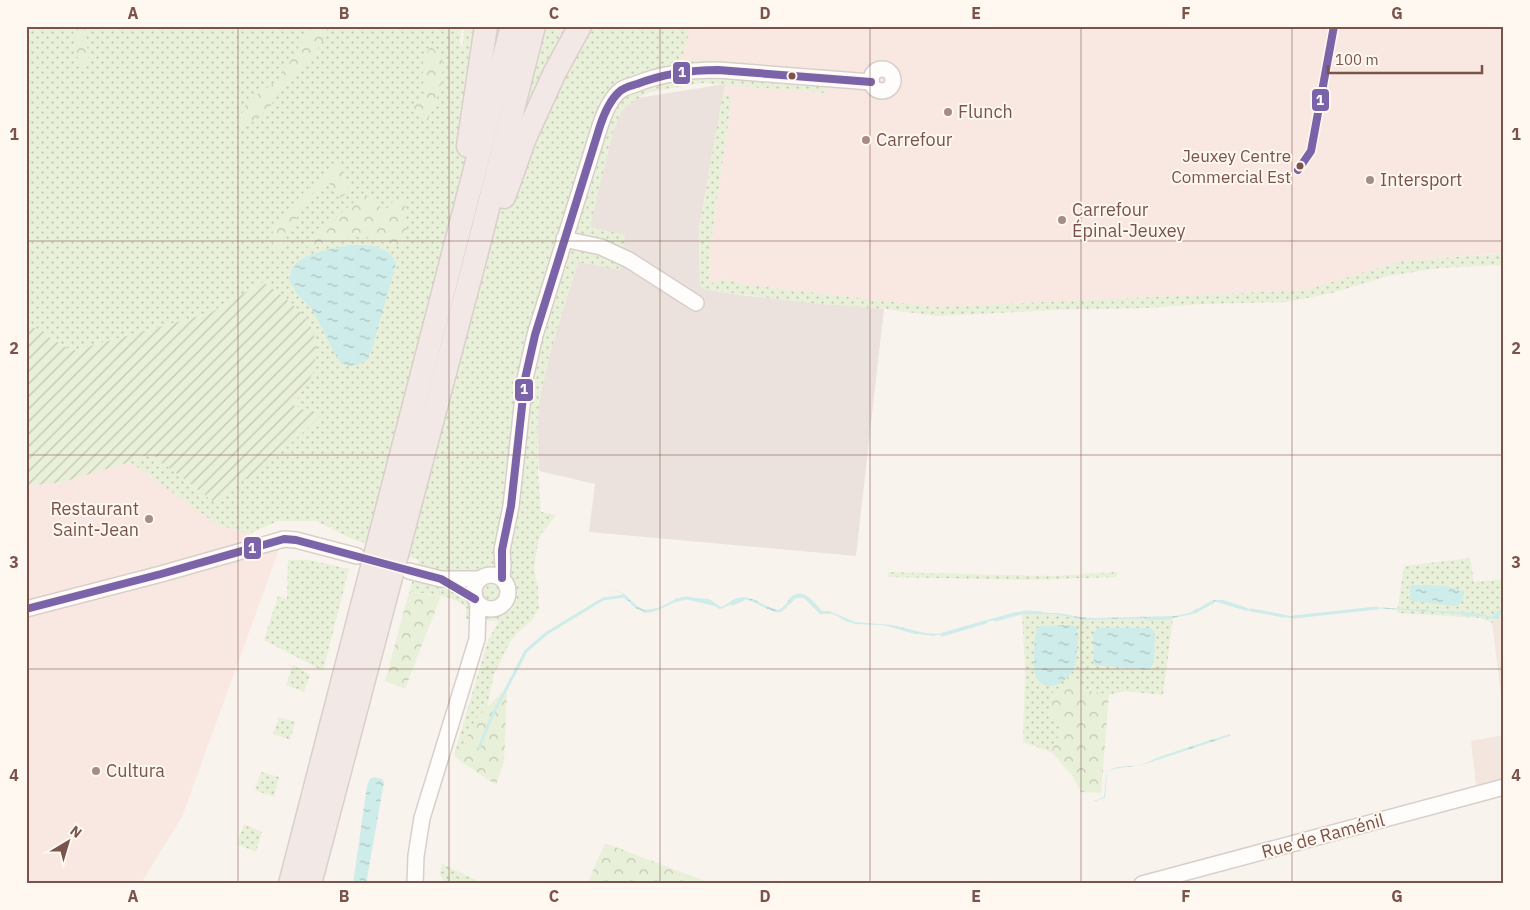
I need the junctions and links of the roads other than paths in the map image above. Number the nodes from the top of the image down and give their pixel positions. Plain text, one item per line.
1 (486, 26) edge
2 (512, 26) edge
3 (534, 26) edge
4 (580, 26) edge
5 (871, 82) dead end
6 (465, 209) junction
7 (564, 239) junction
8 (479, 244) junction
9 (696, 303) dead end
10 (502, 550) junction
11 (357, 556) dead end
12 (409, 571) dead end
13 (485, 574) junction
14 (502, 578) junction
15 (441, 579) junction
16 (477, 601) junction
17 (498, 608) junction
18 (26, 609) edge
19 (477, 639) junction
20 (314, 786) junction
21 (1504, 787) edge
22 (305, 883) edge
23 (275, 884) edge
24 (415, 884) edge
25 (1142, 884) edge

1 - 6 highway
2 - 6 highway
3 - 8 highway
4 - 8 highway
5 - 7 street
6 - 20 highway
7 - 9 street
7 - 10 street
8 - 22 highway
10 - 13 street
10 - 14 street
11 - 18 street
12 - 15 street
13 - 14 street
13 - 15 street
13 - 16 street
14 - 17 street
15 - 16 street
16 - 17 street
16 - 19 street
17 - 19 street
19 - 24 street
20 - 22 highway
20 - 23 highway
21 - 25 street, Rue de Raménil

